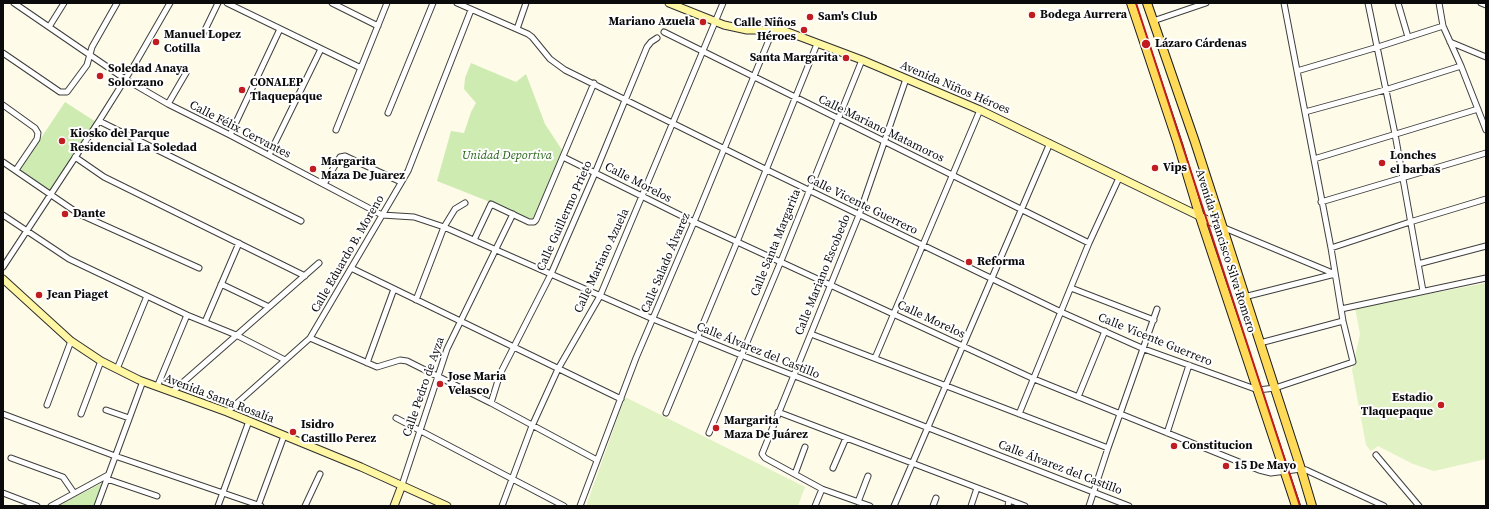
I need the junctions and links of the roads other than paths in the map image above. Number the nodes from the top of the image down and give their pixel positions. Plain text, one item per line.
1 (14, 3) edge
2 (64, 3) edge
3 (117, 3) edge
4 (170, 3) edge
5 (218, 3) edge
6 (227, 3) edge
7 (332, 3) edge
8 (387, 3) edge
9 (433, 3) edge
10 (458, 3) edge
11 (526, 3) edge
12 (669, 3) edge
13 (723, 3) edge
14 (1131, 3) edge
15 (1147, 3) edge
16 (1206, 3) edge
17 (1284, 3) edge
18 (1368, 3) edge
19 (1398, 3) edge
20 (1439, 3) edge
21 (1481, 3) edge
22 (1486, 5) edge
23 (472, 10) junction
24 (1153, 21) junction
25 (716, 22) junction
26 (378, 26) junction
27 (1443, 26) junction
28 (49, 27) junction
29 (517, 28) junction
30 (280, 29) junction
31 (773, 30) junction
32 (664, 32) dead end
33 (203, 34) dead end
34 (1408, 37) junction
35 (657, 38) dead end
36 (1450, 42) junction
37 (817, 44) junction
38 (1378, 47) junction
39 (321, 49) junction
40 (703, 51) junction
41 (3, 53) edge
42 (90, 54) junction
43 (1486, 57) edge
44 (862, 60) junction
45 (1461, 66) junction
46 (361, 68) junction
47 (1297, 70) junction
48 (186, 73) dead end
49 (754, 76) junction
50 (125, 79) junction
51 (906, 79) junction
52 (594, 83) junction
53 (1385, 90) junction
54 (796, 97) junction
55 (626, 100) junction
56 (168, 104) junction
57 (3, 106) edge
58 (1478, 109) junction
59 (980, 110) junction
60 (1305, 112) junction
61 (388, 113) dead end
62 (838, 118) junction
63 (99, 121) junction
64 (673, 124) junction
65 (336, 130) dead end
66 (1486, 130) edge
67 (230, 134) junction
68 (1395, 134) junction
69 (884, 141) junction
70 (1050, 143) junction
71 (724, 149) junction
72 (1486, 153) edge
73 (269, 155) junction
74 (75, 157) junction
75 (563, 157) junction
76 (1314, 159) junction
77 (3, 162) edge
78 (16, 170) junction
79 (767, 170) junction
80 (595, 173) junction
81 (952, 175) junction
82 (1120, 178) junction
83 (1402, 179) junction
84 (401, 182) junction
85 (324, 184) junction
86 (808, 190) junction
87 (50, 194) junction
88 (643, 196) junction
89 (1486, 199) edge
90 (1321, 202) junction
91 (466, 203) dead end
92 (1021, 210) junction
93 (513, 214) junction
94 (859, 214) junction
95 (3, 215) edge
96 (382, 215) junction
97 (1200, 217) junction
98 (301, 221) dead end
99 (694, 222) junction
100 (1410, 222) junction
101 (444, 227) junction
102 (1222, 227) junction
103 (26, 231) junction
104 (474, 240) junction
105 (737, 242) junction
106 (238, 243) junction
107 (1089, 243) junction
108 (922, 245) junction
109 (1486, 246) edge
110 (1330, 248) junction
111 (496, 251) junction
112 (781, 261) junction
113 (319, 263) dead end
114 (1418, 264) junction
115 (3, 267) edge
116 (199, 268) dead end
117 (351, 268) junction
118 (551, 274) junction
119 (1335, 274) junction
120 (305, 276) junction
121 (992, 278) junction
122 (1486, 278) edge
123 (3, 279) edge
124 (221, 284) junction
125 (831, 284) junction
126 (1071, 288) junction
127 (394, 289) junction
128 (1423, 291) junction
129 (147, 296) junction
130 (600, 296) junction
131 (1244, 297) junction
132 (416, 300) junction
133 (270, 307) junction
134 (1158, 309) dead end
135 (1341, 309) junction
136 (1061, 312) junction
137 (893, 314) junction
138 (187, 315) junction
139 (653, 319) junction
140 (1154, 320) junction
141 (460, 321) junction
142 (1343, 321) junction
143 (205, 322) junction
144 (1104, 331) junction
145 (811, 334) junction
146 (236, 335) junction
147 (697, 337) junction
148 (310, 338) junction
149 (71, 341) junction
150 (1260, 344) junction
151 (963, 346) junction
152 (514, 347) junction
153 (1144, 349) junction
154 (741, 355) junction
155 (875, 358) junction
156 (285, 360) junction
157 (101, 361) junction
158 (367, 363) junction
159 (1189, 365) junction
160 (117, 369) junction
161 (558, 369) junction
162 (438, 376) junction
163 (793, 376) junction
164 (1034, 379) junction
165 (143, 381) junction
166 (157, 386) junction
167 (946, 386) junction
168 (1274, 388) junction
169 (1258, 390) junction
170 (172, 392) junction
171 (1078, 397) junction
172 (620, 399) junction
173 (491, 403) junction
174 (47, 405) dead end
175 (106, 410) dead end
176 (227, 412) junction
177 (778, 412) junction
178 (666, 413) dead end
179 (3, 414) edge
180 (81, 414) dead end
181 (1019, 414) junction
182 (1120, 414) junction
183 (129, 418) junction
184 (396, 418) dead end
185 (249, 422) junction
186 (532, 426) junction
187 (928, 428) junction
188 (420, 430) junction
189 (709, 433) dead end
190 (1167, 433) junction
191 (284, 436) junction
192 (846, 438) junction
193 (805, 447) dead end
194 (1108, 448) junction
195 (1376, 455) dead end
196 (115, 456) junction
197 (11, 458) dead end
198 (597, 460) junction
199 (912, 463) junction
200 (833, 468) dead end
201 (1301, 469) junction
202 (1284, 471) junction
203 (320, 474) dead end
204 (795, 474) junction
205 (868, 476) dead end
206 (107, 477) junction
207 (512, 479) junction
208 (402, 485) junction
209 (977, 488) junction
210 (822, 489) junction
211 (1094, 492) junction
212 (3, 493) edge
213 (223, 493) junction
214 (74, 494) junction
215 (156, 496) dead end
216 (936, 498) dead end
217 (1009, 500) junction
218 (858, 502) junction
219 (37, 506) edge
220 (51, 506) edge
221 (96, 506) edge
222 (218, 506) edge
223 (259, 506) edge
224 (305, 506) edge
225 (394, 506) edge
226 (447, 506) edge
227 (502, 506) edge
228 (564, 506) edge
229 (580, 506) edge
230 (815, 506) edge
231 (870, 506) edge
232 (894, 506) edge
233 (934, 506) edge
234 (971, 506) edge
235 (1008, 506) edge
236 (1025, 506) edge
237 (1089, 506) edge
238 (1129, 506) edge
239 (1296, 506) edge
240 (1312, 506) edge
241 (1384, 506) edge
242 (1419, 506) edge

1 - 28 street, Calle Félix Cervantes
2 - 28 street
3 - 42 street
4 - 50 street
5 - 33 street
6 - 30 street
7 - 26 street
8 - 26 street
9 - 61 street
10 - 23 street, Calle Vicente Guerrero
11 - 29 street
12 - 25 street, Avenida Niños Héroes
13 - 25 street, Calle Mariano Azuela
14 - 97 main road, Avenida Francisco Silva Romero
15 - 24 main road, Avenida Francisco Silva Romero
16 - 24 street
17 - 47 street
18 - 38 street
19 - 34 street
20 - 27 street
21 - 22 street
23 - 29 street, Calle Vicente Guerrero
23 - 84 street, Calle Eduardo B. Moreno
24 - 102 main road, Avenida Francisco Silva Romero
25 - 31 street, Avenida Niños Héroes
25 - 40 street, Calle Mariano Azuela
26 - 46 street
27 - 34 street
27 - 36 street
28 - 42 street, Calle Félix Cervantes
29 - 52 street, Calle Vicente Guerrero
30 - 39 street
30 - 67 street
31 - 37 street, Avenida Niños Héroes
31 - 49 street, Calle Salado Álvarez
32 - 40 street, Calle Mariano Matamoros
34 - 38 street
35 - 55 street, Calle Guillermo Prieto
36 - 43 street
36 - 45 street
37 - 44 street, Avenida Niños Héroes
37 - 54 street
38 - 47 street
38 - 53 street
39 - 46 street
39 - 73 street
40 - 49 street, Calle Mariano Matamoros
40 - 64 street, Calle Mariano Azuela
41 - 42 street
42 - 50 street, Calle Félix Cervantes
44 - 51 street, Avenida Niños Héroes
44 - 62 street, Calle Santa Margarita
45 - 53 street
45 - 58 street
46 - 65 street
47 - 60 street
48 - 56 street
49 - 54 street, Calle Mariano Matamoros
49 - 71 street, Calle Salado Álvarez
50 - 56 street, Calle Félix Cervantes
50 - 63 street
51 - 59 street, Avenida Niños Héroes
51 - 69 street, Calle Mariano Escobedo
52 - 55 street, Calle Vicente Guerrero
52 - 75 street
53 - 60 street
53 - 68 street
54 - 62 street, Calle Mariano Matamoros
54 - 79 street
55 - 64 street, Calle Vicente Guerrero
55 - 80 street, Calle Guillermo Prieto
56 - 67 street, Calle Félix Cervantes
57 - 78 street
58 - 66 street
58 - 68 street
59 - 70 street, Avenida Niños Héroes
59 - 81 street
60 - 76 street
62 - 69 street, Calle Mariano Matamoros
62 - 86 street, Calle Santa Margarita
63 - 74 street
63 - 98 street
64 - 71 street, Calle Vicente Guerrero
64 - 88 street, Calle Mariano Azuela
67 - 73 street, Calle Félix Cervantes
68 - 76 street
68 - 83 street
69 - 81 street, Calle Mariano Matamoros
69 - 94 street, Calle Mariano Escobedo
70 - 82 street, Avenida Niños Héroes
70 - 92 street
71 - 79 street, Calle Vicente Guerrero
71 - 99 street, Calle Salado Álvarez
72 - 83 street
73 - 85 street, Calle Félix Cervantes
74 - 87 street
74 - 106 street
75 - 80 street, Calle Morelos
75 - 93 street
76 - 90 street
77 - 78 street
78 - 87 street
79 - 86 street, Calle Vicente Guerrero
79 - 105 street
80 - 88 street, Calle Morelos
80 - 118 street, Calle Guillermo Prieto
81 - 92 street, Calle Mariano Matamoros
81 - 108 street
82 - 97 street, Avenida Niños Héroes
82 - 107 street
83 - 90 street
83 - 100 street
84 - 85 street
84 - 96 street, Calle Eduardo B. Moreno
85 - 96 street, Calle Félix Cervantes
86 - 94 street, Calle Vicente Guerrero
86 - 112 street, Calle Santa Margarita
87 - 103 street
87 - 116 street
88 - 99 street, Calle Morelos
88 - 130 street, Calle Mariano Azuela
89 - 100 street
90 - 110 street
91 - 101 street
92 - 107 street, Calle Mariano Matamoros
92 - 121 street
93 - 104 street
93 - 111 street, Calle Pedro de Ayza
94 - 108 street, Calle Vicente Guerrero
94 - 125 street, Calle Mariano Escobedo
95 - 103 street
96 - 101 street, Calle Álvarez del Castillo
96 - 117 street, Calle Eduardo B. Moreno
97 - 102 street, Avenida Niños Héroes
97 - 169 main road, Avenida Francisco Silva Romero
99 - 105 street, Calle Morelos
99 - 139 street, Calle Salado Álvarez
100 - 110 street
100 - 114 street
101 - 104 street, Calle Álvarez del Castillo
101 - 132 street
102 - 119 street
102 - 131 main road, Avenida Francisco Silva Romero
103 - 115 street
103 - 129 street
104 - 111 street, Calle Álvarez del Castillo
105 - 112 street, Calle Morelos
105 - 147 street
106 - 120 street
106 - 124 street
107 - 126 street
108 - 121 street, Calle Vicente Guerrero
108 - 137 street
109 - 114 street
110 - 119 street
111 - 118 street, Calle Álvarez del Castillo
111 - 141 street, Calle Pedro de Ayza
112 - 125 street, Calle Morelos
112 - 154 street, Calle Santa Margarita
113 - 120 street
114 - 128 street
117 - 127 street
117 - 148 street, Calle Eduardo B. Moreno
118 - 130 street, Calle Álvarez del Castillo
118 - 152 street, Calle Guillermo Prieto
119 - 131 street
119 - 135 street
120 - 133 street
121 - 136 street, Calle Vicente Guerrero
121 - 151 street
122 - 128 street
123 - 149 street, Avenida Santa Rosalía
124 - 133 street
124 - 143 street
125 - 137 street, Calle Morelos
125 - 145 street, Calle Mariano Escobedo
126 - 136 street
126 - 140 street
127 - 132 street
127 - 158 street
128 - 135 street
129 - 138 street
129 - 160 street
130 - 139 street, Calle Álvarez del Castillo
130 - 161 street, Calle Mariano Azuela
131 - 150 main road, Avenida Francisco Silva Romero
132 - 141 street
133 - 146 street
134 - 140 street
135 - 142 street
136 - 144 street, Calle Vicente Guerrero
136 - 164 street
137 - 151 street, Calle Morelos
137 - 155 street
138 - 143 street
138 - 166 street
139 - 147 street, Calle Álvarez del Castillo
139 - 172 street, Calle Salado Álvarez
140 - 153 street
141 - 152 street
141 - 162 street, Calle Pedro de Ayza
142 - 150 street
142 - 168 street, Calle Vicente Guerrero
143 - 146 street
144 - 153 street, Calle Vicente Guerrero
144 - 171 street
145 - 155 street
145 - 163 street, Calle Mariano Escobedo
146 - 156 street
146 - 170 street
147 - 154 street, Calle Álvarez del Castillo
147 - 178 street
148 - 156 street, Calle Eduardo B. Moreno
148 - 158 street
149 - 157 street, Avenida Santa Rosalía
149 - 174 street
150 - 168 main road, Avenida Francisco Silva Romero
151 - 164 street, Calle Morelos
151 - 167 street
152 - 161 street
152 - 173 street, Calle Guillermo Prieto
153 - 159 street, Calle Vicente Guerrero
153 - 182 street
154 - 163 street, Calle Álvarez del Castillo
154 - 189 street, Calle Santa Margarita
155 - 167 street
156 - 176 street, Calle Eduardo B. Moreno
157 - 160 street, Avenida Santa Rosalía
157 - 180 street
158 - 162 street
159 - 169 street, Calle Vicente Guerrero
159 - 190 street
160 - 165 street, Avenida Santa Rosalía
161 - 172 street
161 - 186 street, Calle Mariano Azuela
162 - 173 street
162 - 188 street, Calle Pedro de Ayza
163 - 177 street, Calle Mariano Escobedo
163 - 187 street, Calle Álvarez del Castillo
164 - 171 street, Calle Morelos
164 - 181 street
165 - 166 street, Avenida Santa Rosalía
165 - 183 street
166 - 170 street, Avenida Santa Rosalía
167 - 181 street
167 - 187 street
168 - 169 street, Calle Vicente Guerrero
168 - 201 main road, Avenida Francisco Silva Romero
169 - 202 main road, Avenida Francisco Silva Romero
170 - 176 street, Avenida Santa Rosalía
171 - 182 street, Calle Morelos
172 - 198 street, Calle Salado Álvarez
173 - 186 street
175 - 183 street
176 - 185 street, Avenida Santa Rosalía
177 - 192 street
177 - 204 street, Calle Mariano Escobedo
179 - 196 street
181 - 194 street
182 - 190 street, Calle Morelos
182 - 194 street
183 - 196 street
184 - 188 street
185 - 191 street, Avenida Santa Rosalía
185 - 213 street
186 - 198 street
186 - 207 street, Calle Mariano Azuela
187 - 199 street
187 - 211 street, Calle Álvarez del Castillo
188 - 207 street
188 - 208 street, Calle Pedro de Ayza
190 - 202 street, Calle Morelos
191 - 208 street, Avenida Santa Rosalía
191 - 223 street
192 - 199 street
192 - 200 street
193 - 204 street
194 - 211 street
195 - 242 street
196 - 206 street
196 - 213 street
197 - 214 street
198 - 229 street, Calle Salado Álvarez
199 - 209 street
199 - 232 street
201 - 202 street, Calle Morelos
201 - 240 main road, Avenida Francisco Silva Romero
201 - 241 street
202 - 239 main road, Avenida Francisco Silva Romero
203 - 224 street
204 - 210 street
205 - 218 street
206 - 214 street
206 - 215 street
206 - 221 street
207 - 227 street, Calle Mariano Azuela
207 - 228 street
208 - 225 street, Calle Pedro de Ayza
208 - 226 street, Avenida Santa Rosalía
209 - 217 street
209 - 234 street
210 - 218 street
210 - 230 street
211 - 237 street
211 - 238 street, Calle Álvarez del Castillo
212 - 219 street
213 - 222 street
213 - 223 street
214 - 220 street
216 - 233 street
217 - 235 street
217 - 236 street
218 - 231 street

